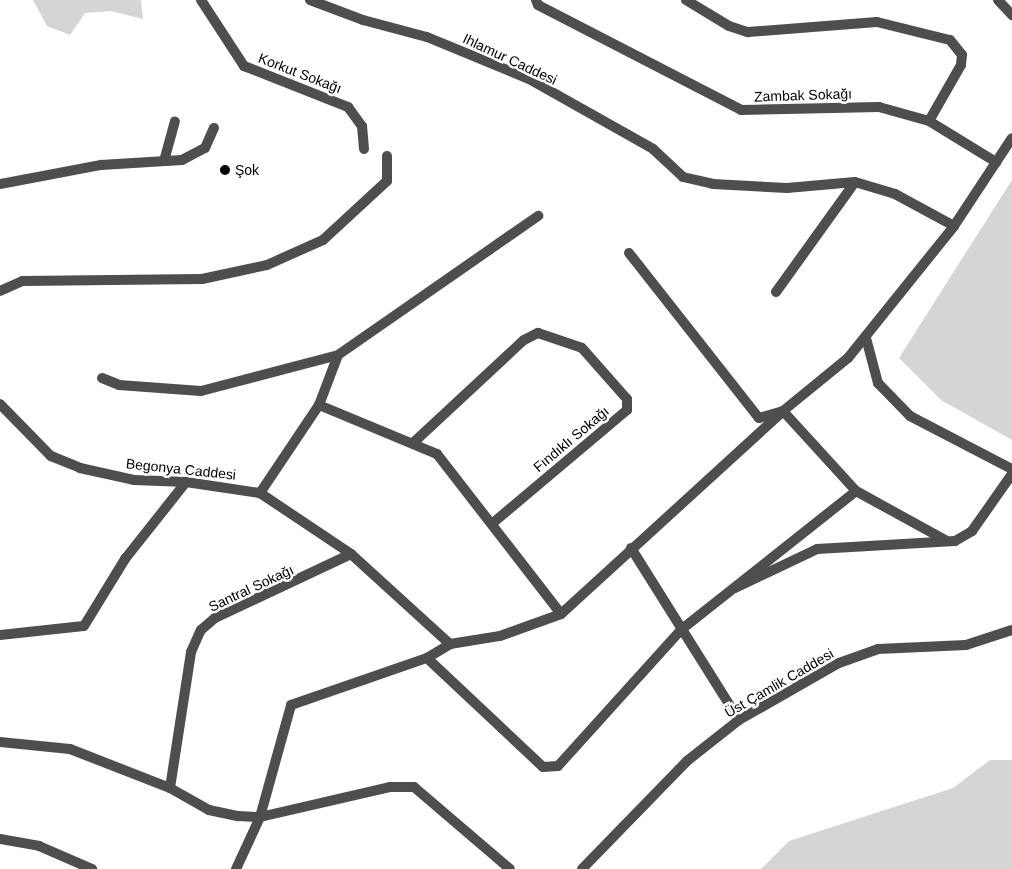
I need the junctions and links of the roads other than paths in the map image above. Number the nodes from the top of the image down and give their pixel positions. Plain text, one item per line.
1 (201, 0) edge
2 (310, 0) edge
3 (536, 0) edge
4 (686, 0) edge
5 (998, 0) edge
6 (1012, 15) edge
7 (176, 121) dead end
8 (929, 121) junction
9 (214, 128) dead end
10 (1012, 138) edge
11 (364, 150) dead end
12 (387, 156) dead end
13 (164, 161) junction
14 (996, 162) junction
15 (855, 182) junction
16 (0, 184) edge
17 (538, 216) dead end
18 (954, 226) junction
19 (629, 253) dead end
20 (0, 291) edge
21 (776, 292) dead end
22 (866, 338) junction
23 (871, 355) junction
24 (338, 356) junction
25 (848, 358) junction
26 (102, 378) dead end
27 (0, 404) edge
28 (319, 405) junction
29 (782, 411) junction
30 (413, 442) junction
31 (1012, 469) edge
32 (1012, 474) edge
33 (186, 482) junction
34 (856, 491) junction
35 (260, 493) junction
36 (493, 523) junction
37 (946, 540) junction
38 (631, 548) junction
39 (351, 554) junction
40 (719, 596) junction
41 (561, 614) junction
42 (682, 629) junction
43 (1012, 630) edge
44 (0, 635) edge
45 (450, 644) junction
46 (427, 658) junction
47 (738, 720) junction
48 (0, 742) edge
49 (170, 788) junction
50 (260, 817) junction
51 (0, 839) edge
52 (92, 869) edge
53 (236, 869) edge
54 (510, 869) edge
55 (582, 869) edge

1 - 11 street, Korkut Sokağı
2 - 15 street, Ihlamur Caddesi
3 - 8 street, Zambak Sokağı
4 - 8 street
5 - 6 street
7 - 13 street
8 - 14 street, Zambak Sokağı
9 - 13 street
10 - 14 street
12 - 20 street
13 - 16 street
14 - 18 street
15 - 18 street
15 - 21 street
17 - 24 street
18 - 22 street
19 - 29 street
22 - 23 street
22 - 25 street
23 - 25 street
23 - 31 street
24 - 26 street
24 - 28 street
25 - 29 street
27 - 33 street, Begonya Caddesi
28 - 30 street
28 - 35 street
29 - 34 street
29 - 38 street
30 - 36 street
30 - 36 street, Fındıklı Sokağı
32 - 37 street
33 - 35 street, Begonya Caddesi
33 - 44 street
34 - 37 street
34 - 40 street
35 - 39 street, Begonya Caddesi
36 - 41 street
37 - 40 street
38 - 41 street
38 - 42 street
39 - 45 street, Begonya Caddesi
39 - 49 street, Santral Sokağı
40 - 42 street
41 - 45 street
42 - 46 street
42 - 47 street
43 - 47 street, Üst Çamlik Caddesi
45 - 46 street
46 - 50 street
47 - 55 street, Üst Çamlik Caddesi
48 - 49 street
49 - 50 street
50 - 53 street
50 - 54 street
51 - 52 street

